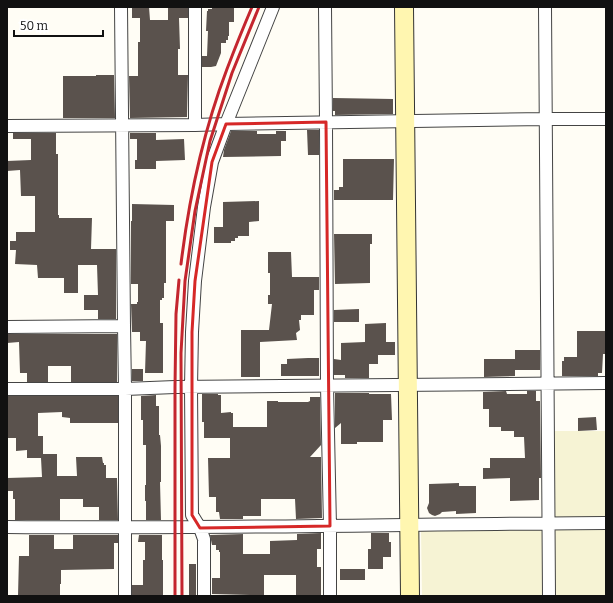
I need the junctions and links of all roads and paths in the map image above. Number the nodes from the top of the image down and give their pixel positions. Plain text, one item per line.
1 (121, 7) edge
2 (195, 7) edge
3 (273, 7) edge
4 (324, 7) edge
5 (404, 7) edge
6 (545, 7) edge
7 (546, 119) junction
8 (606, 119) edge
9 (406, 121) junction
10 (326, 122) junction
11 (226, 124) junction
12 (122, 125) junction
13 (195, 125) junction
14 (7, 126) edge
15 (124, 326) junction
16 (7, 327) edge
17 (606, 383) edge
18 (548, 384) junction
19 (408, 385) junction
20 (326, 386) junction
21 (191, 387) junction
22 (7, 389) edge
23 (125, 389) junction
24 (549, 523) junction
25 (606, 523) edge
26 (409, 524) junction
27 (330, 526) junction
28 (7, 527) edge
29 (125, 528) junction
30 (200, 528) junction
31 (125, 596) edge
32 (204, 596) edge
33 (330, 596) edge
34 (410, 596) edge
35 (549, 596) edge

1 - 12 street
2 - 13 street
3 - 11 street
4 - 10 street
5 - 9 street
6 - 7 street
7 - 8 street
7 - 9 street
7 - 18 street
9 - 10 street
9 - 19 street
10 - 11 street
10 - 20 street
11 - 13 street
11 - 21 street
12 - 13 street
12 - 14 street
12 - 15 street
15 - 16 street
15 - 23 street
17 - 18 street
18 - 19 street
18 - 24 street
19 - 20 street
19 - 26 street
20 - 21 street
20 - 27 street
21 - 23 street
21 - 30 street
22 - 23 street
23 - 29 street
24 - 25 street
24 - 26 street
24 - 35 street
26 - 27 street
26 - 34 street
27 - 30 street
27 - 33 street
28 - 29 street
29 - 30 street
29 - 31 street
30 - 32 street

